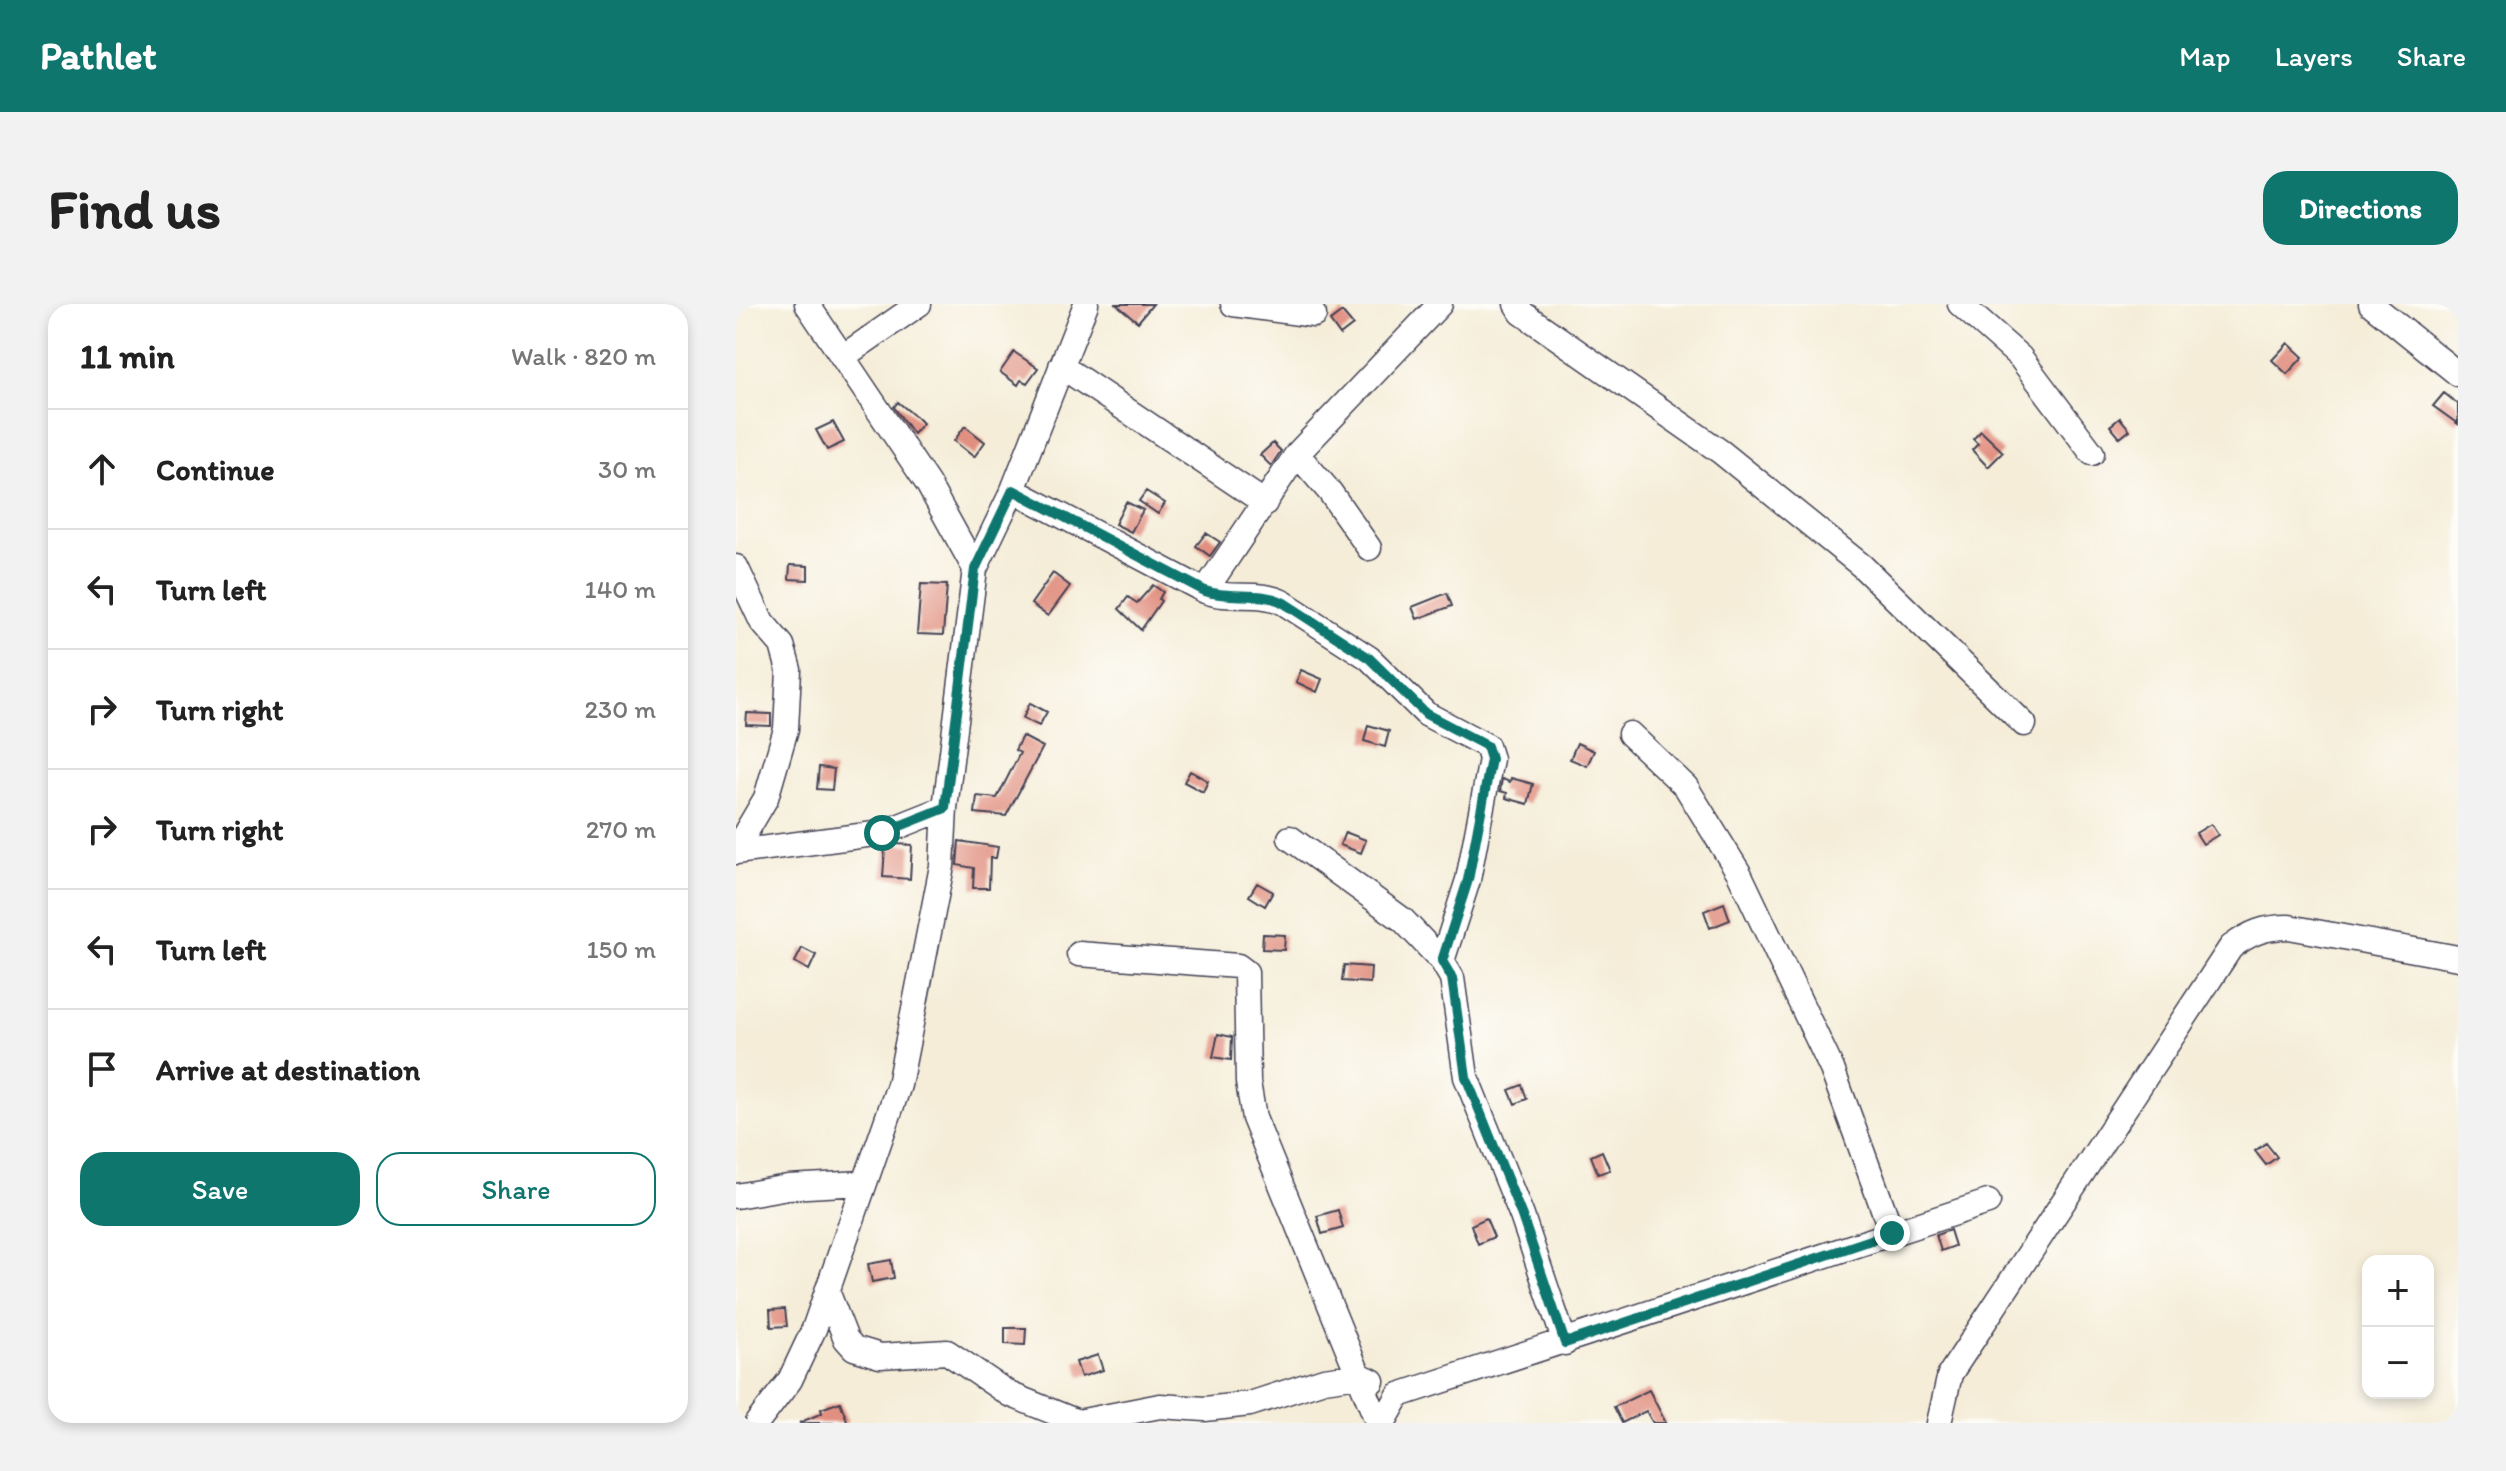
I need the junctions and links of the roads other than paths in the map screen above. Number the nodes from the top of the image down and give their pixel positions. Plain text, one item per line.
1 (807, 304) edge
2 (919, 304) edge
3 (1086, 304) edge
4 (1233, 304) edge
5 (1440, 304) edge
6 (1516, 304) edge
7 (1960, 304) edge
8 (2371, 304) edge
9 (1314, 315) dead end
10 (844, 356) junction
11 (1061, 366) junction
12 (2458, 374) edge
13 (2092, 453) dead end
14 (1297, 454) junction
15 (1013, 490) junction
16 (1265, 503) junction
17 (1369, 548) dead end
18 (736, 567) edge
19 (975, 569) junction
20 (1205, 591) junction
21 (2024, 724) dead end
22 (1630, 734) dead end
23 (945, 808) junction
24 (1290, 838) dead end
25 (736, 850) edge
26 (1079, 954) dead end
27 (2458, 958) edge
28 (1442, 961) junction
29 (863, 1183) junction
30 (736, 1196) edge
31 (1988, 1202) dead end
32 (1892, 1233) junction
33 (827, 1291) junction
34 (1565, 1343) junction
35 (1359, 1375) junction
36 (1399, 1395) junction
37 (763, 1421) edge
38 (1380, 1423) edge
39 (1939, 1423) edge

1 - 10 street
2 - 10 street
3 - 11 street
4 - 9 street
5 - 14 street
6 - 21 street
7 - 13 street
8 - 12 street
10 - 19 street
11 - 15 street
11 - 16 street
14 - 16 street
14 - 17 street
15 - 19 street
15 - 20 street
16 - 20 street
18 - 25 street
19 - 23 street
20 - 28 street
22 - 32 street
23 - 25 street
23 - 29 street
24 - 28 street
26 - 35 street
27 - 39 street
28 - 34 street
29 - 30 street
29 - 33 street
31 - 32 street
32 - 34 street
33 - 35 street
33 - 37 street
34 - 36 street
35 - 36 street
35 - 38 street
36 - 38 street

